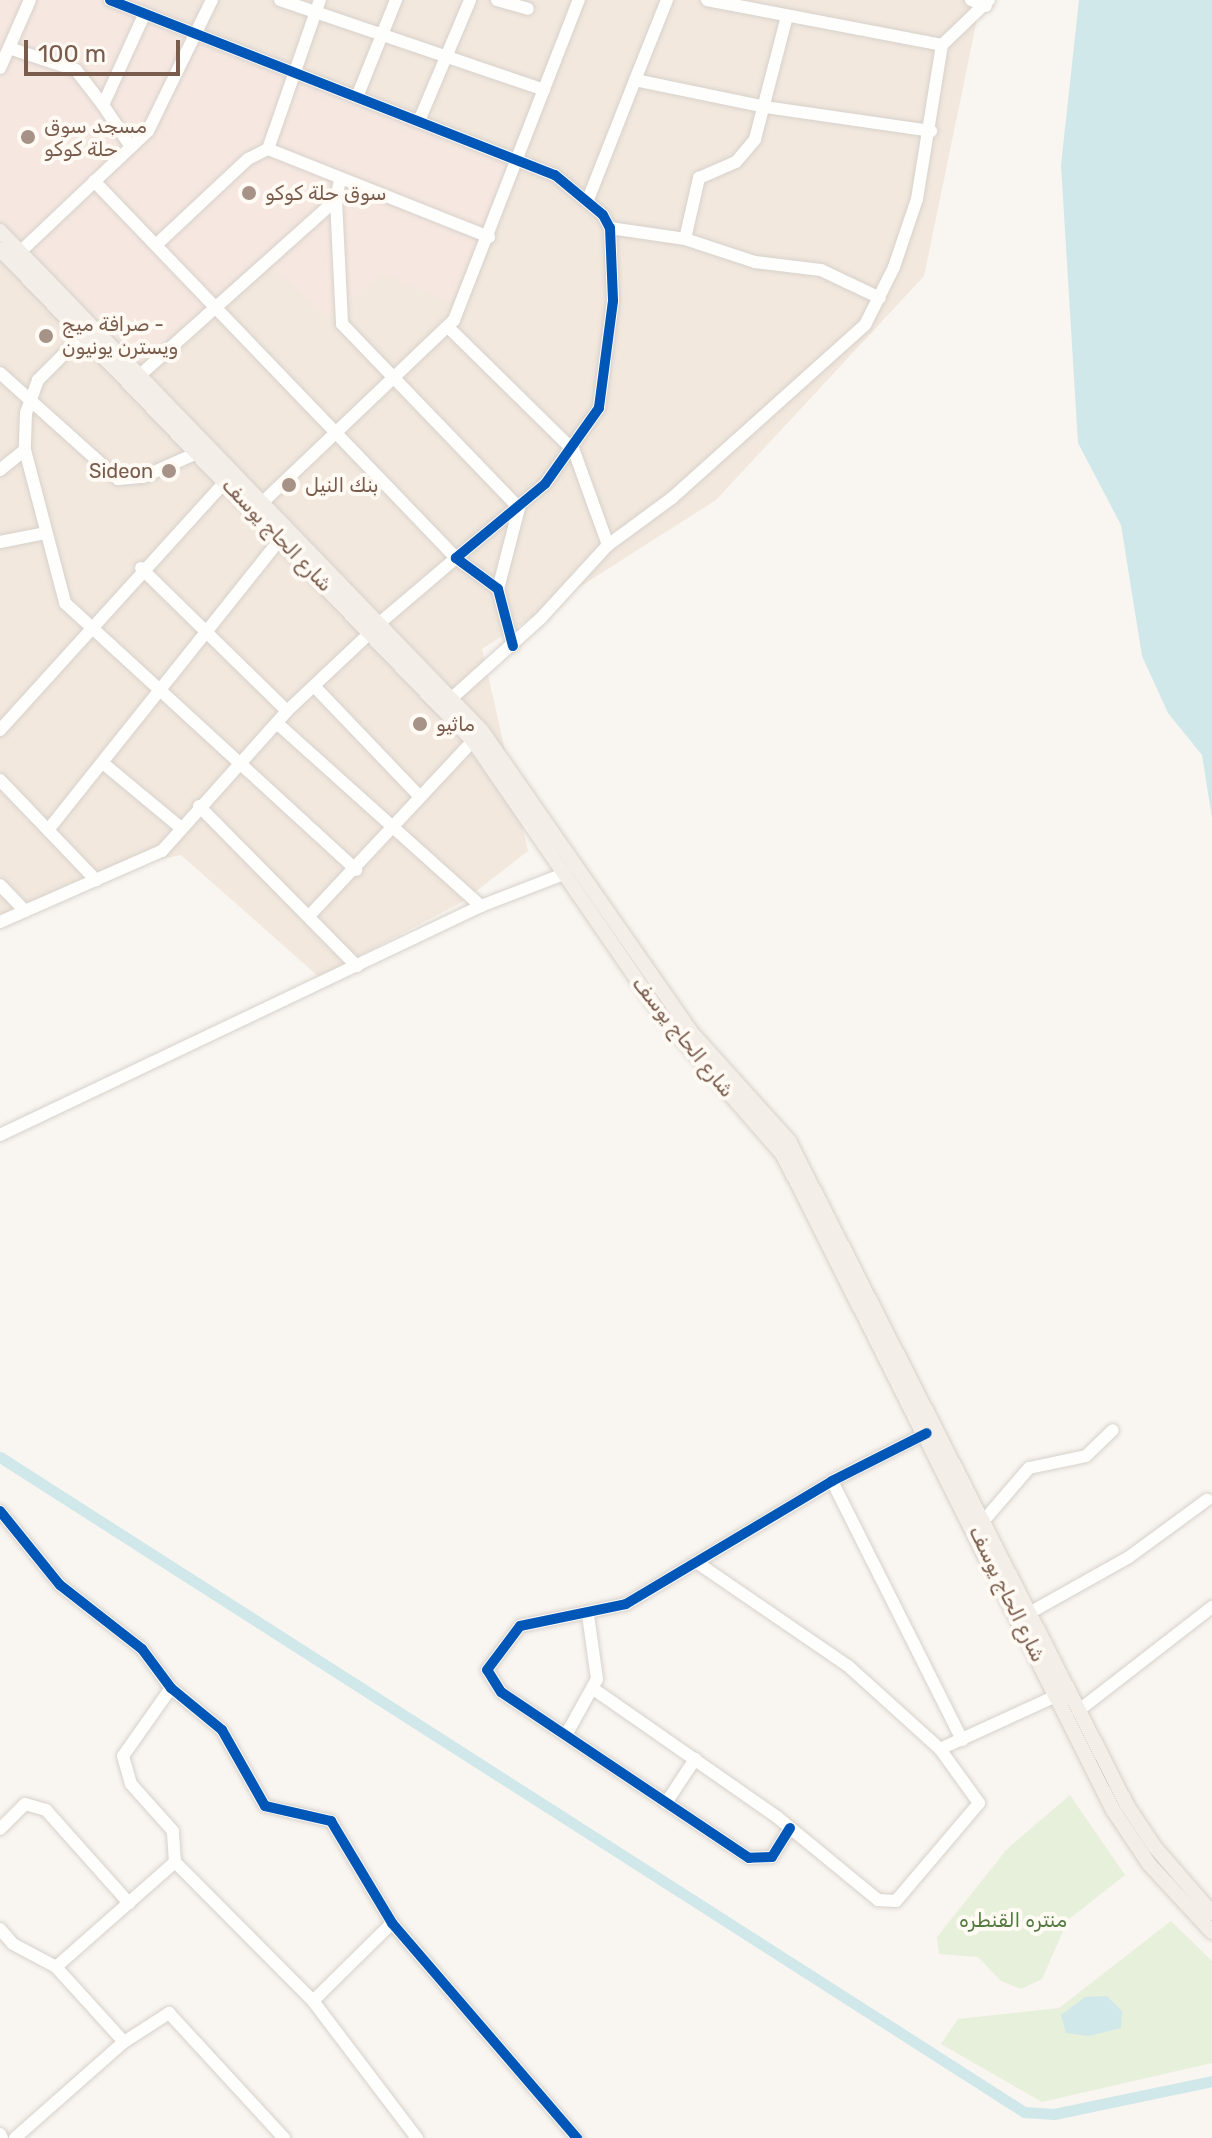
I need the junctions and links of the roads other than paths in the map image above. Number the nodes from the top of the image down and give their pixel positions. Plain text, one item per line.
1 (30, 0) edge
2 (110, 0) edge
3 (212, 0) edge
4 (280, 0) edge
5 (320, 0) edge
6 (396, 0) edge
7 (470, 0) edge
8 (497, 0) edge
9 (579, 0) edge
10 (667, 0) edge
11 (707, 0) edge
12 (971, 0) edge
13 (988, 3) edge
14 (528, 9) dead end
15 (315, 13) junction
16 (144, 15) junction
17 (786, 20) junction
18 (197, 35) junction
19 (382, 35) junction
20 (942, 45) junction
21 (9, 48) junction
22 (447, 57) junction
23 (0, 68) edge
24 (292, 73) junction
25 (635, 80) junction
26 (544, 90) junction
27 (357, 97) junction
28 (103, 105) junction
29 (765, 107) junction
30 (419, 121) junction
31 (931, 131) junction
32 (131, 147) junction
33 (268, 149) junction
34 (519, 162) junction
35 (340, 179) junction
36 (94, 181) junction
37 (589, 197) junction
38 (336, 200) junction
39 (610, 228) junction
40 (0, 231) edge
41 (489, 237) junction
42 (685, 239) junction
43 (156, 245) junction
44 (0, 249) edge
45 (20, 252) junction
46 (880, 298) junction
47 (214, 305) junction
48 (449, 328) junction
49 (88, 330) junction
50 (140, 375) junction
51 (3, 379) edge
52 (391, 380) junction
53 (28, 403) junction
54 (335, 433) junction
55 (25, 450) junction
56 (574, 451) junction
57 (197, 453) junction
58 (0, 470) edge
59 (225, 482) junction
60 (264, 501) junction
61 (519, 508) junction
62 (46, 533) junction
63 (281, 538) junction
64 (0, 542) edge
65 (608, 545) junction
66 (456, 558) junction
67 (141, 568) junction
68 (498, 589) junction
69 (89, 626) junction
70 (377, 626) junction
71 (204, 636) junction
72 (513, 646) junction
73 (315, 687) junction
74 (161, 691) junction
75 (453, 697) junction
76 (287, 711) junction
77 (278, 724) junction
78 (0, 730) edge
79 (473, 741) junction
80 (104, 764) junction
81 (238, 764) junction
82 (0, 780) edge
83 (419, 796) junction
84 (199, 806) junction
85 (180, 827) junction
86 (48, 830) junction
87 (394, 831) junction
88 (356, 870) junction
89 (566, 873) junction
90 (96, 880) junction
91 (0, 885) edge
92 (481, 906) junction
93 (25, 911) junction
94 (310, 915) junction
95 (0, 922) edge
96 (357, 966) junction
97 (0, 1135) edge
98 (1113, 1430) dead end
99 (927, 1433) junction
100 (832, 1481) junction
101 (1207, 1500) dead end
102 (0, 1511) edge
103 (986, 1518) junction
104 (696, 1562) junction
105 (1212, 1607) edge
106 (1031, 1612) junction
107 (588, 1615) junction
108 (171, 1688) junction
109 (595, 1690) junction
110 (1056, 1696) junction
111 (1078, 1711) junction
112 (566, 1735) junction
113 (962, 1740) junction
114 (940, 1749) junction
115 (695, 1759) junction
116 (666, 1803) junction
117 (790, 1828) junction
118 (0, 1829) edge
119 (175, 1862) junction
120 (129, 1903) junction
121 (1212, 1913) edge
122 (392, 1923) junction
123 (0, 1929) edge
124 (1212, 1932) edge
125 (56, 1967) junction
126 (313, 2001) junction
127 (124, 2042) junction
128 (15, 2138) edge
129 (284, 2138) edge
130 (417, 2138) edge
131 (577, 2138) edge

1 - 21 street
2 - 16 street
3 - 18 street
4 - 15 street
5 - 15 street
6 - 19 street
7 - 22 street
8 - 14 street
9 - 26 street
10 - 25 street
11 - 17 street
12 - 13 street
13 - 20 street
15 - 19 street
15 - 24 street
16 - 18 street
16 - 28 street
17 - 20 street
17 - 29 street
18 - 24 street
18 - 32 street
19 - 22 street
19 - 27 street
20 - 31 street
21 - 23 street
21 - 28 street
22 - 26 street
22 - 30 street
24 - 27 street
24 - 33 street
25 - 29 street
25 - 37 street
26 - 34 street
27 - 30 street
28 - 32 street
29 - 31 street
29 - 42 street
30 - 34 street
31 - 46 street
32 - 36 street
33 - 35 street
33 - 43 street
34 - 37 street
34 - 41 street
35 - 38 street
35 - 41 street
36 - 43 street
36 - 45 street
37 - 39 street
38 - 47 street
38 - 52 street
39 - 42 street
39 - 56 street
40 - 45 main road, شارع الحاج يوسف
41 - 48 street
42 - 46 street
43 - 47 street
44 - 49 main road, شارع الحاج يوسف
45 - 49 main road, شارع الحاج يوسف
46 - 65 street
47 - 50 street
47 - 54 street
48 - 52 street
48 - 56 street
49 - 50 main road, شارع الحاج يوسف
49 - 53 street
49 - 57 main road, شارع الحاج يوسف
50 - 60 main road, شارع الحاج يوسف
51 - 53 street
52 - 54 street
52 - 61 street
53 - 55 street
53 - 57 street
54 - 60 street
54 - 66 street
55 - 58 street
55 - 62 street
56 - 61 street
56 - 65 street
57 - 59 main road, شارع الحاج يوسف
59 - 63 main road, شارع الحاج يوسف
59 - 67 street
60 - 70 main road, شارع الحاج يوسف
61 - 66 street
61 - 68 street
62 - 64 street
62 - 69 street
63 - 70 main road, شارع الحاج يوسف
63 - 71 street
65 - 72 street
66 - 68 street
66 - 70 street
67 - 69 street
67 - 71 street
68 - 72 street
69 - 74 street
69 - 78 street
70 - 73 street
70 - 75 main road, شارع الحاج يوسف
70 - 79 main road, شارع الحاج يوسف
71 - 74 street
71 - 76 street
72 - 75 street
73 - 76 street
73 - 83 street
74 - 80 street
74 - 81 street
75 - 103 main road, شارع الحاج يوسف
76 - 77 street
77 - 81 street
77 - 87 street
79 - 83 street
79 - 89 main road, شارع الحاج يوسف
80 - 85 street
80 - 86 street
81 - 84 street
81 - 88 street
82 - 86 street
83 - 87 street
84 - 85 street
84 - 94 street
85 - 90 street
86 - 90 street
87 - 88 street
87 - 92 street
88 - 94 street
89 - 92 street
89 - 99 main road, شارع الحاج يوسف
90 - 93 street
91 - 93 street
92 - 96 street
93 - 95 street
94 - 96 street
96 - 97 street
98 - 103 street
99 - 100 street
99 - 110 main road, شارع الحاج يوسف
100 - 104 street
100 - 113 street
101 - 106 street
102 - 108 street
103 - 106 main road, شارع الحاج يوسف
104 - 107 street
104 - 114 street
105 - 111 street
106 - 111 main road, شارع الحاج يوسف
107 - 109 street
107 - 112 street
108 - 119 street
108 - 122 street
109 - 112 street
109 - 115 street
110 - 113 street
110 - 124 main road, شارع الحاج يوسف
111 - 121 main road, شارع الحاج يوسف
112 - 116 street
113 - 114 street
114 - 117 street
115 - 116 street
115 - 117 street
116 - 117 street
118 - 120 street
119 - 120 street
119 - 126 street
120 - 125 street
122 - 126 street
122 - 131 street
123 - 125 street
125 - 127 street
126 - 130 street
127 - 128 street
127 - 129 street

